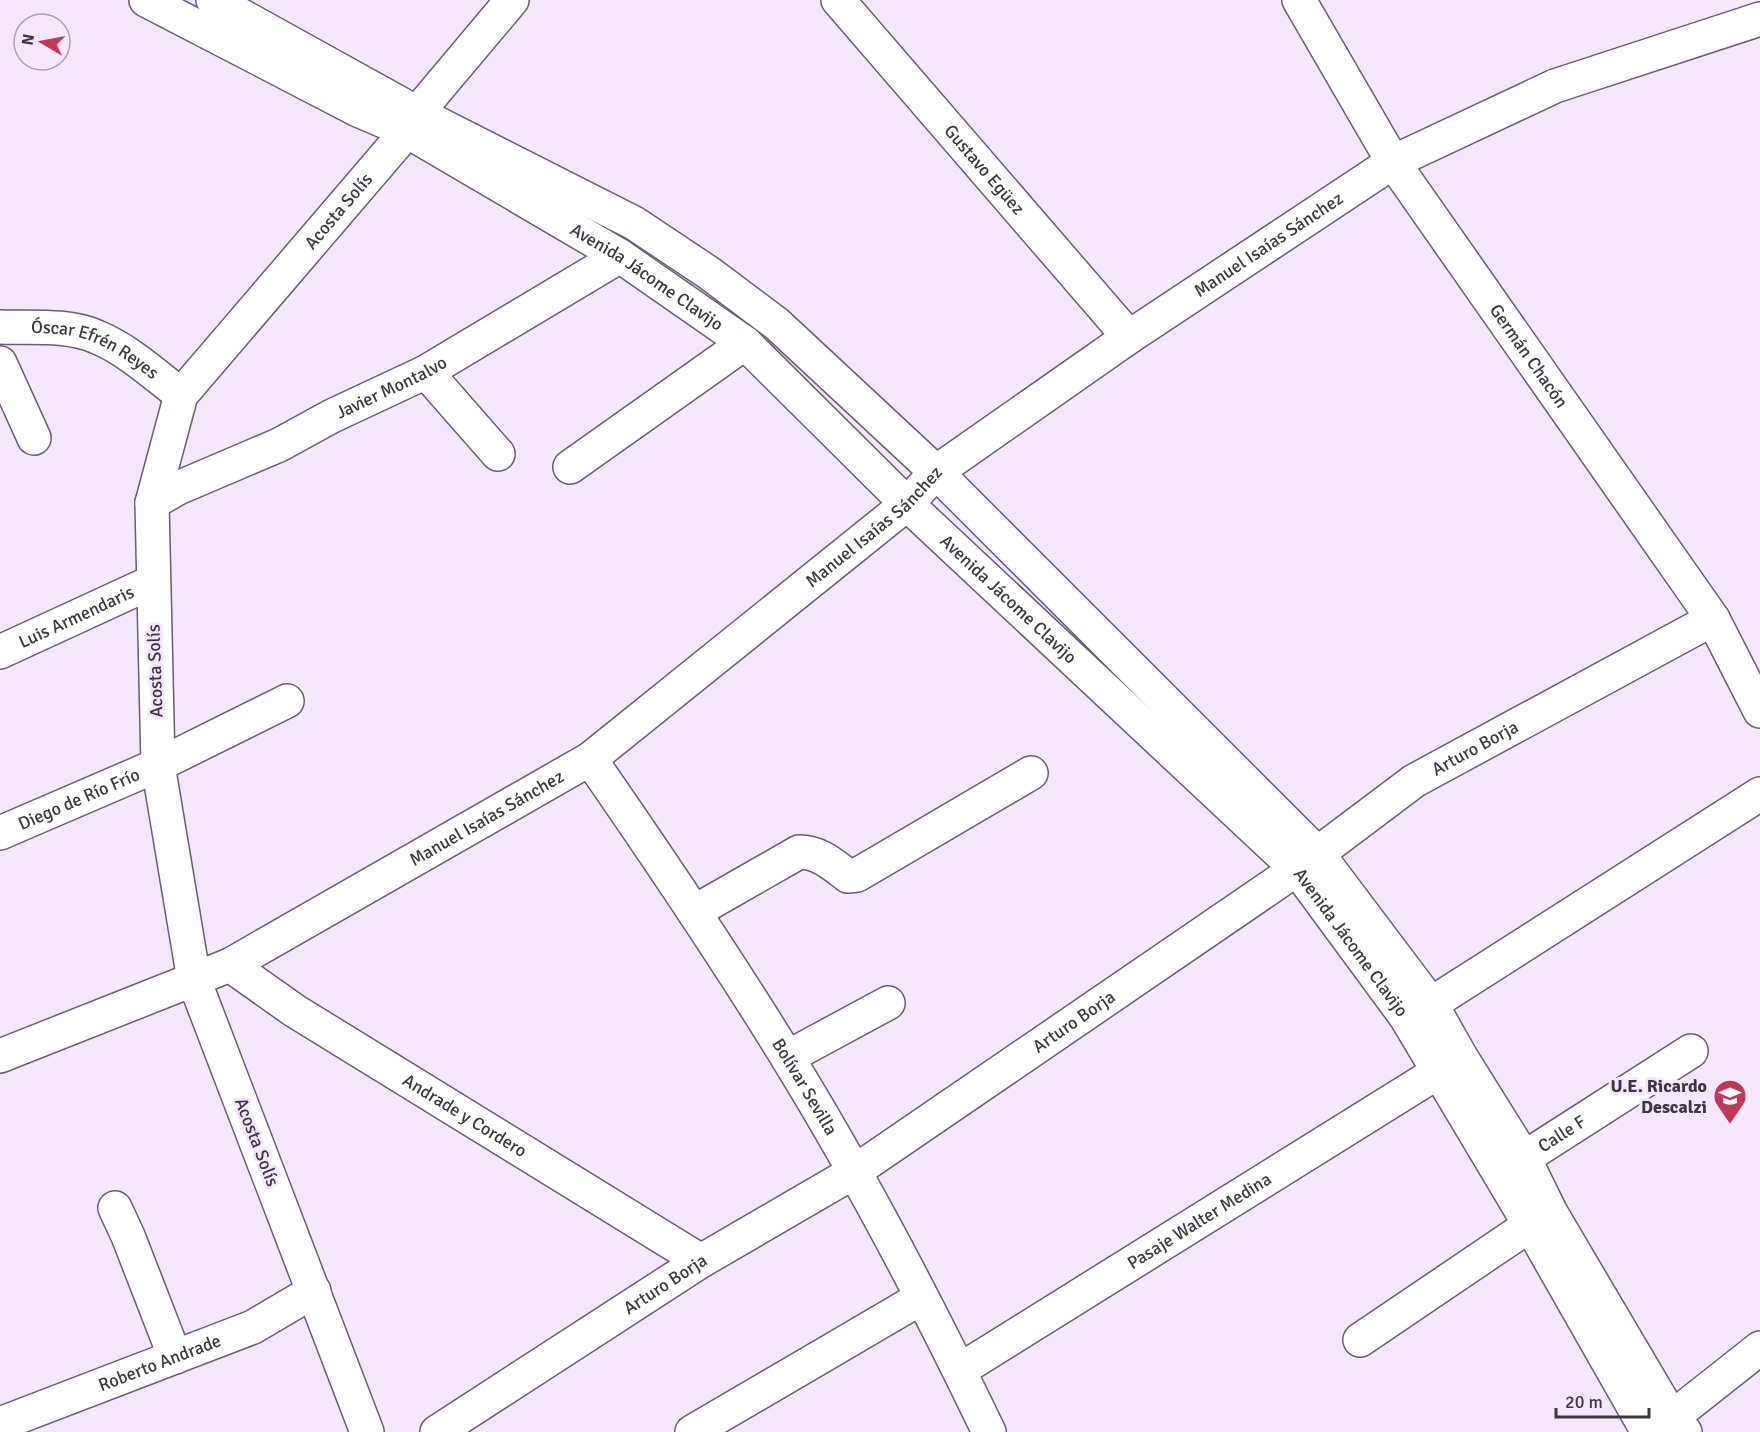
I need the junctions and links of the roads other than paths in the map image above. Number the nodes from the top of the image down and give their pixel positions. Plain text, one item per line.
1 (146, 0) edge
2 (213, 0) edge
3 (512, 0) edge
4 (838, 0) edge
5 (1299, 0) edge
6 (1760, 19) edge
7 (412, 122) junction
8 (1393, 162) junction
9 (620, 256) junction
10 (0, 327) edge
11 (1129, 338) junction
12 (745, 344) junction
13 (0, 363) edge
14 (426, 372) junction
15 (181, 395) junction
16 (34, 438) dead end
17 (498, 454) dead end
18 (570, 468) dead end
19 (936, 472) junction
20 (152, 503) junction
21 (906, 504) junction
22 (152, 582) junction
23 (1713, 619) junction
24 (0, 652) edge
25 (1749, 665) edge
26 (287, 701) dead end
27 (1760, 711) edge
28 (590, 759) junction
29 (158, 765) junction
30 (1031, 773) dead end
31 (1760, 794) edge
32 (0, 833) edge
33 (1307, 862) junction
34 (694, 912) junction
35 (230, 965) junction
36 (194, 980) junction
37 (888, 1003) dead end
38 (1431, 1004) junction
39 (1691, 1051) dead end
40 (0, 1056) edge
41 (788, 1058) junction
42 (1438, 1072) junction
43 (1524, 1158) junction
44 (854, 1172) junction
45 (115, 1208) dead end
46 (1541, 1219) junction
47 (701, 1261) junction
48 (314, 1291) junction
49 (921, 1298) junction
50 (1360, 1341) dead end
51 (1760, 1348) edge
52 (175, 1357) junction
53 (960, 1370) junction
54 (0, 1424) edge
55 (1665, 1429) edge
56 (367, 1432) edge
57 (437, 1432) edge
58 (692, 1432) edge
59 (989, 1432) edge

1 - 7 street, Avenida Jácome Clavijo
2 - 7 street, Avenida Jácome Clavijo
3 - 7 street, Acosta Solís
4 - 11 street, Gustavo Egüez
5 - 8 street, Germán Chacón
6 - 8 street, Manuel Isaías Sánchez
7 - 9 street, Avenida Jácome Clavijo
7 - 15 street, Acosta Solís
7 - 19 street, Avenida Jácome Clavijo
8 - 11 street, Manuel Isaías Sánchez
8 - 23 street, Germán Chacón
9 - 12 street, Avenida Jácome Clavijo
9 - 14 street, Javier Montalvo
10 - 15 street, Óscar Efrén Reyes
11 - 19 street, Manuel Isaías Sánchez
12 - 18 street
12 - 21 street, Avenida Jácome Clavijo
13 - 16 street
14 - 17 street
14 - 20 street, Javier Montalvo
15 - 20 street, Acosta Solís
19 - 21 street, Manuel Isaías Sánchez
19 - 33 street, Avenida Jácome Clavijo
20 - 22 street, Acosta Solís
21 - 28 street, Manuel Isaías Sánchez
21 - 33 street, Avenida Jácome Clavijo
22 - 24 street, Luis Armendaris
22 - 29 street, Acosta Solís
23 - 25 street, Germán Chacón
23 - 33 street, Arturo Borja
25 - 27 street, Germán Chacón
26 - 29 street, Diego de Río Frío
28 - 34 street, Bolívar Sevilla
28 - 35 street, Manuel Isaías Sánchez
29 - 32 street, Diego de Río Frío
29 - 36 street, Acosta Solís
30 - 34 street
31 - 38 street
33 - 38 street, Avenida Jácome Clavijo
33 - 42 street, Avenida Jácome Clavijo
33 - 44 street, Arturo Borja
34 - 41 street, Bolívar Sevilla
35 - 36 street, Manuel Isaías Sánchez
35 - 47 street, Andrade y Cordero
36 - 40 street, Manuel Isaías Sánchez
36 - 48 street, Acosta Solís
37 - 41 street
38 - 43 street, Avenida Jácome Clavijo
39 - 43 street, Calle F
41 - 44 street, Bolívar Sevilla
42 - 46 street, Avenida Jácome Clavijo
42 - 53 street, Pasaje Walter Medina
43 - 46 street, Avenida Jácome Clavijo
44 - 47 street, Arturo Borja
44 - 49 street, Bolívar Sevilla
45 - 52 street
46 - 50 street
46 - 55 street, Avenida Jácome Clavijo
47 - 57 street, Arturo Borja
48 - 52 street, Roberto Andrade
48 - 56 street, Acosta Solís
49 - 53 street, Bolívar Sevilla
49 - 58 street
51 - 55 street
52 - 54 street, Roberto Andrade
53 - 59 street, Bolívar Sevilla

